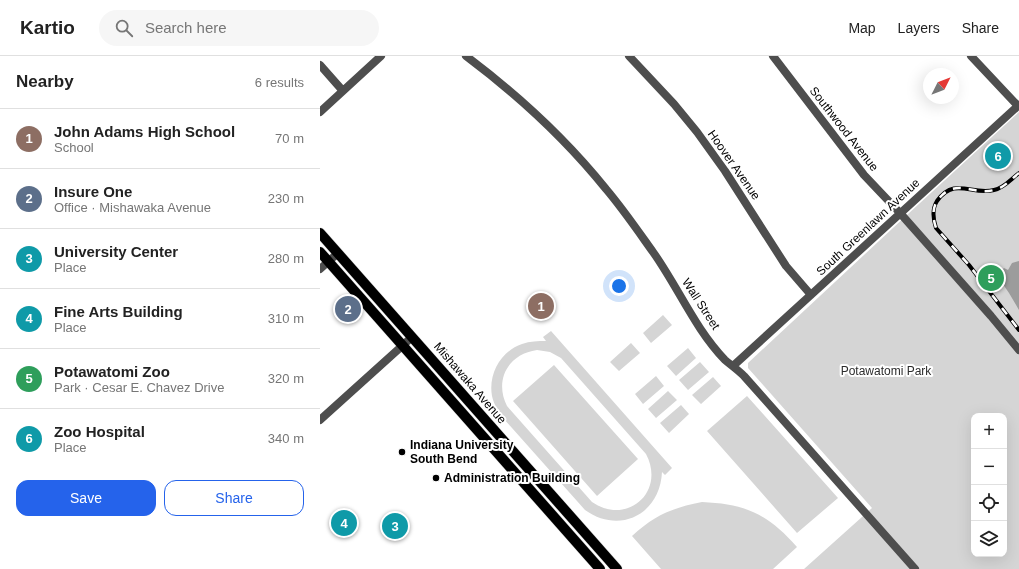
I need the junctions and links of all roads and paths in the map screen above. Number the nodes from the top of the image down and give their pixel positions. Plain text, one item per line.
1 (381, 56) edge
2 (466, 56) edge
3 (629, 56) edge
4 (773, 56) edge
5 (971, 56) edge
6 (320, 65) edge
7 (343, 91) junction
8 (1018, 105) edge
9 (320, 112) edge
10 (900, 213) junction
11 (320, 233) edge
12 (320, 252) edge
13 (338, 253) junction
14 (328, 262) junction
15 (320, 269) edge
16 (811, 296) junction
17 (412, 337) junction
18 (402, 345) junction
19 (1019, 350) edge
20 (733, 366) junction
21 (320, 420) edge
22 (600, 569) edge
23 (617, 569) edge
24 (915, 569) edge

1 - 7 street
2 - 20 street, Wall Street
3 - 16 street, Hoover Avenue
4 - 10 street, Southwood Avenue
5 - 8 street
6 - 7 street
7 - 9 street
8 - 10 street, South Greenlawn Avenue
10 - 16 street, South Greenlawn Avenue
10 - 19 street, Southwood Avenue
11 - 13 main road, Mishawaka Avenue
12 - 14 main road
13 - 14 street
13 - 17 main road, Mishawaka Avenue
14 - 15 street
14 - 18 main road
16 - 20 street, South Greenlawn Avenue
17 - 18 street
17 - 23 main road, Mishawaka Avenue
18 - 21 street
18 - 22 main road
20 - 24 street, Wall Street

